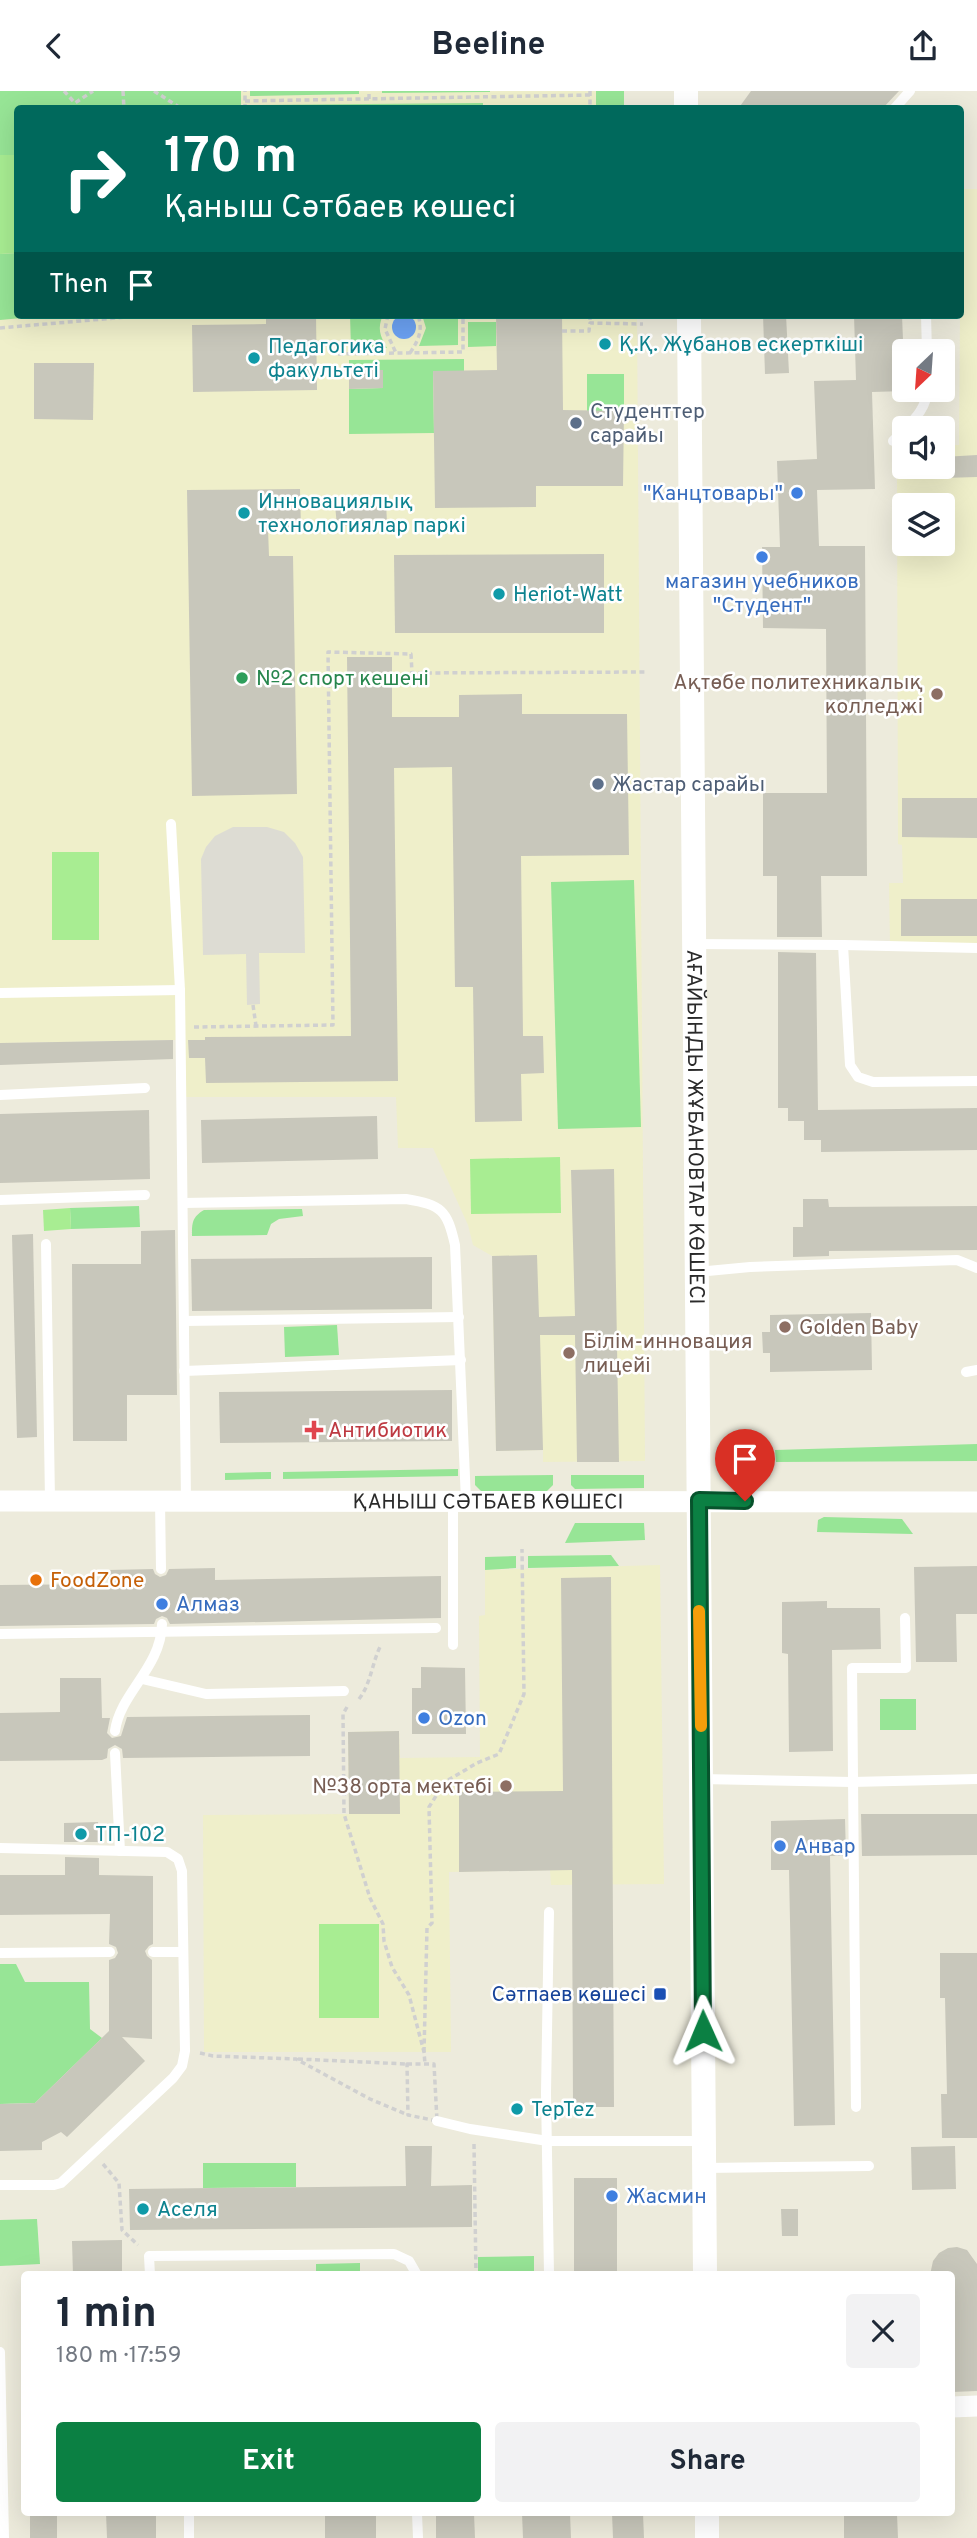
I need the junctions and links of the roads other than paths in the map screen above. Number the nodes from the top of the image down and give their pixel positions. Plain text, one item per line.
1 (910, 91) edge
2 (897, 105) edge
3 (689, 319) edge
4 (926, 319) edge
5 (927, 339) edge
6 (171, 824) dead end
7 (694, 944) junction
8 (843, 945) junction
9 (977, 948) edge
10 (180, 990) junction
11 (0, 993) edge
12 (977, 1081) edge
13 (145, 1088) dead end
14 (0, 1095) edge
15 (145, 1195) dead end
16 (0, 1200) edge
17 (183, 1203) junction
18 (46, 1244) dead end
19 (977, 1268) edge
20 (697, 1272) junction
21 (459, 1317) junction
22 (184, 1321) junction
23 (461, 1360) junction
24 (184, 1371) junction
25 (699, 1500) junction
26 (0, 1501) edge
27 (50, 1501) junction
28 (160, 1501) junction
29 (186, 1501) junction
30 (460, 1501) junction
31 (977, 1502) edge
32 (161, 1569) dead end
33 (905, 1618) dead end
34 (162, 1628) junction
35 (436, 1628) dead end
36 (0, 1634) edge
37 (453, 1644) dead end
38 (142, 1679) junction
39 (344, 1691) dead end
40 (115, 1731) dead end
41 (115, 1753) dead end
42 (701, 1779) junction
43 (977, 1779) edge
44 (852, 1782) junction
45 (0, 1848) edge
46 (120, 1851) junction
47 (549, 1912) dead end
48 (110, 1952) dead end
49 (153, 1952) dead end
50 (183, 1952) junction
51 (0, 1953) edge
52 (856, 2107) dead end
53 (437, 2121) road end
54 (548, 2141) junction
55 (704, 2141) junction
56 (869, 2167) dead end
57 (704, 2168) junction
58 (0, 2185) edge
59 (149, 2271) edge
60 (415, 2271) edge
61 (549, 2271) edge
62 (705, 2271) edge
63 (0, 2352) edge
64 (977, 2406) edge
65 (955, 2407) edge
66 (189, 2516) edge
67 (418, 2516) edge
68 (707, 2516) edge
69 (4, 2538) edge
70 (189, 2538) edge
71 (418, 2538) edge
72 (707, 2538) edge

1 - 2 lane
3 - 7 street, АҒАЙЫНДЫ ЖҰБАНОВТАР КӨШЕСІ
4 - 5 lane
6 - 10 lane
7 - 8 lane
7 - 20 street, АҒАЙЫНДЫ ЖҰБАНОВТАР КӨШЕСІ
8 - 9 lane
8 - 12 lane
10 - 11 lane
10 - 17 lane
13 - 14 lane
15 - 16 lane
17 - 21 lane
17 - 22 lane
18 - 27 lane
19 - 20 lane
20 - 25 street, АҒАЙЫНДЫ ЖҰБАНОВТАР КӨШЕСІ
21 - 22 lane
21 - 23 lane
22 - 24 lane
23 - 24 lane
23 - 30 lane
24 - 29 lane
25 - 30 street, ҚАНЫШ СӘТБАЕВ КӨШЕСІ
25 - 31 street, ҚАНЫШ СӘТБАЕВ КӨШЕСІ
25 - 42 street, АҒАЙЫНДЫ ЖҰБАНОВТАР КӨШЕСІ
26 - 27 street, ҚАНЫШ СӘТБАЕВ КӨШЕСІ
27 - 28 street, ҚАНЫШ СӘТБАЕВ КӨШЕСІ
28 - 29 street, ҚАНЫШ СӘТБАЕВ КӨШЕСІ
28 - 32 lane
29 - 30 street, ҚАНЫШ СӘТБАЕВ КӨШЕСІ
30 - 37 lane
33 - 44 lane
34 - 35 lane
34 - 36 lane
34 - 38 lane
38 - 39 lane
38 - 40 lane
41 - 46 lane
42 - 44 lane
42 - 55 street, АҒАЙЫНДЫ ЖҰБАНОВТАР КӨШЕСІ
43 - 44 lane
44 - 52 lane
45 - 46 lane
46 - 50 lane
47 - 54 lane
48 - 51 lane
49 - 50 lane
50 - 58 lane
53 - 54 lane
54 - 55 lane
54 - 61 lane
55 - 57 street, АҒАЙЫНДЫ ЖҰБАНОВТАР КӨШЕСІ
56 - 57 lane
57 - 62 street, АҒАЙЫНДЫ ЖҰБАНОВТАР КӨШЕСІ
59 - 60 lane
63 - 69 lane
64 - 65 street
66 - 70 lane
67 - 71 lane
68 - 72 street

